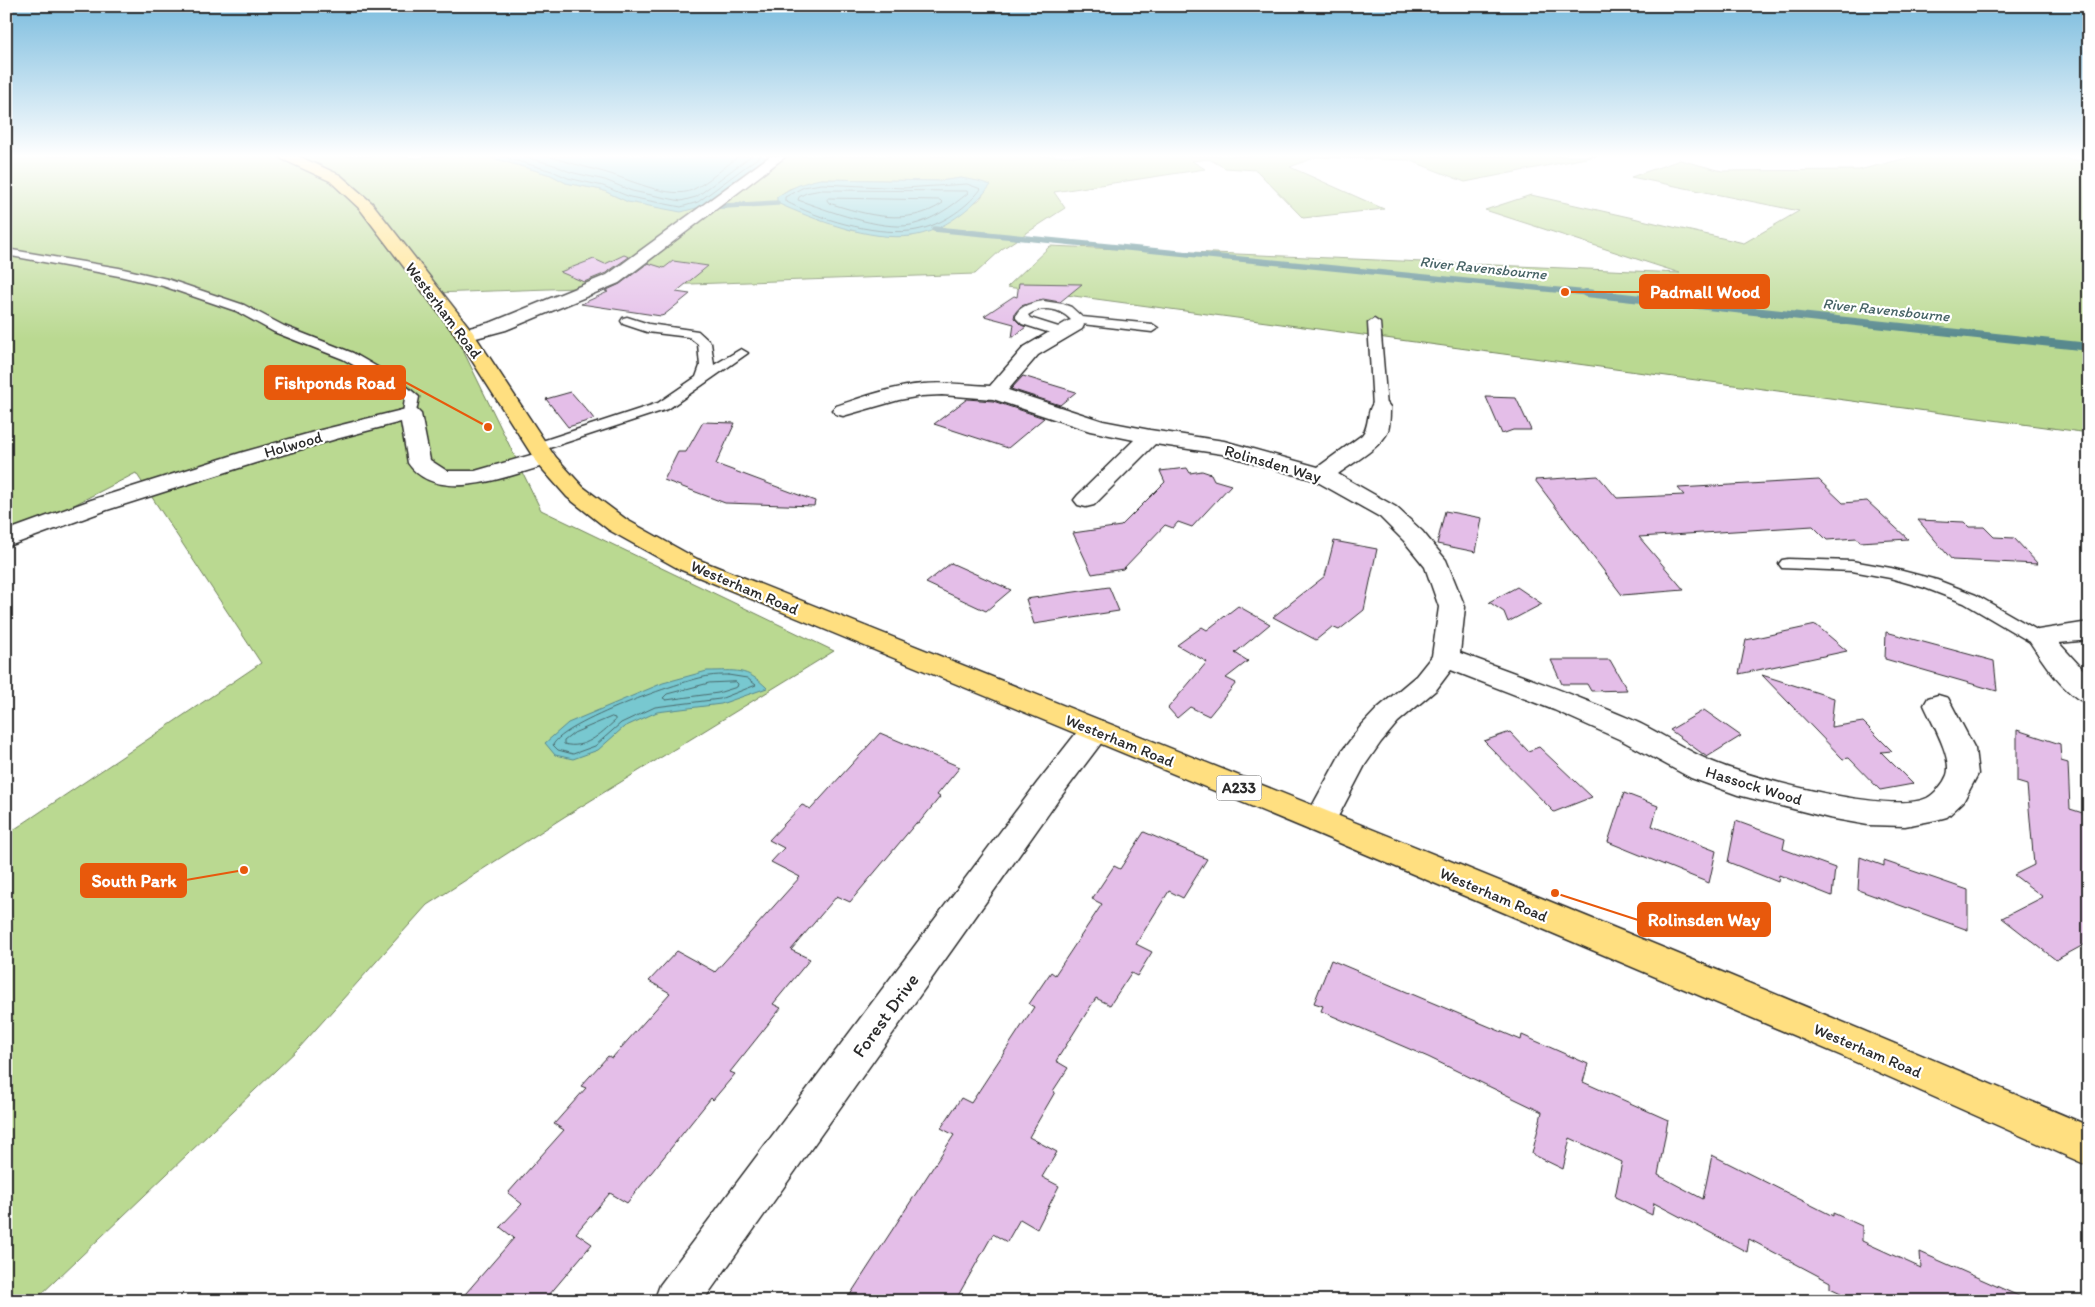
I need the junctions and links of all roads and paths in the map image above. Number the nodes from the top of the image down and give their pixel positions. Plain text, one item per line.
1 (374, 217) edge
2 (697, 217) edge
3 (6, 252) edge
4 (627, 321) dead end
5 (1374, 323) dead end
6 (1072, 326) joint
7 (1152, 328) dead end
8 (465, 335) junction
9 (741, 353) dead end
10 (702, 379) junction
11 (996, 393) junction
12 (1380, 407) joint
13 (843, 410) dead end
14 (410, 414) junction
15 (1150, 437) junction
16 (542, 453) junction
17 (1322, 475) junction
18 (1086, 500) dead end
19 (6, 540) edge
20 (1788, 564) dead end
21 (2089, 632) edge
22 (2044, 642) junction
23 (1446, 658) junction
24 (2089, 694) edge
25 (1938, 705) dead end
26 (1095, 730) junction
27 (1320, 821) junction
28 (2089, 1146) edge
29 (676, 1301) edge

1 - 8 main road, Westerham Road / A233
2 - 8 street
3 - 14 lane
4 - 10 lane
5 - 12 lane
6 - 7 lane
6 - 11 street
8 - 16 main road, Westerham Road / A233
9 - 10 lane
10 - 16 lane
11 - 13 street, Rolinsden Way
11 - 15 street, Rolinsden Way
12 - 17 street
14 - 16 street
14 - 19 street, Holwood
15 - 17 street, Rolinsden Way
15 - 18 street
16 - 26 main road, Westerham Road / A233
17 - 23 street, Rolinsden Way
20 - 22 lane
21 - 22 street
22 - 24 street
23 - 25 street, Hassock Wood
23 - 27 street
26 - 27 main road, Westerham Road / A233
26 - 29 street, Forest Drive
27 - 28 main road, Westerham Road / A233

